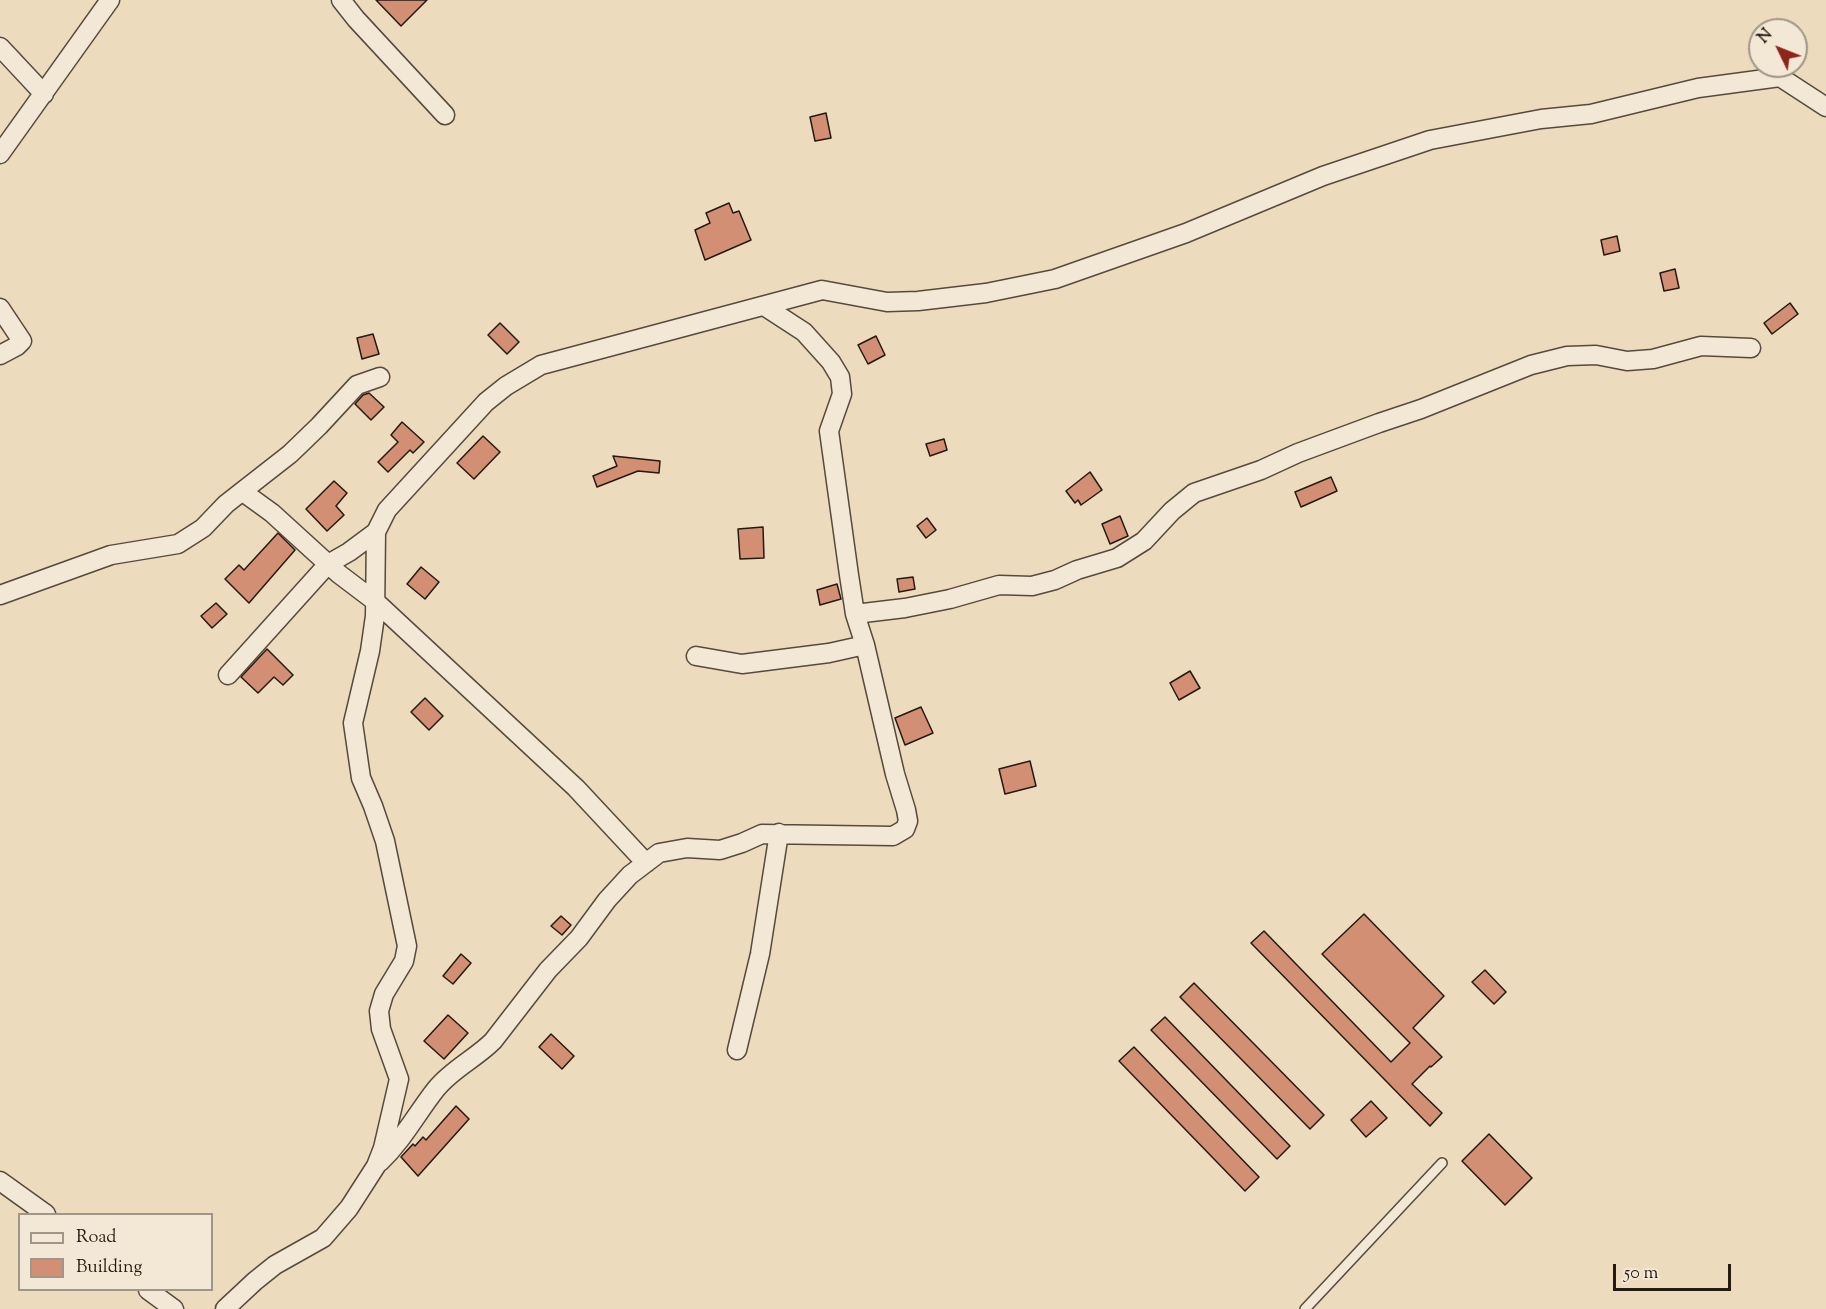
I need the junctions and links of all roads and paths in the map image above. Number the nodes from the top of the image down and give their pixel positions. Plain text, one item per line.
1 (111, 0) edge
2 (341, 0) edge
3 (0, 47) edge
4 (44, 94) junction
5 (1826, 107) edge
6 (445, 115) dead end
7 (0, 154) edge
8 (764, 306) junction
9 (0, 308) edge
10 (1751, 348) dead end
11 (0, 354) edge
12 (380, 377) dead end
13 (243, 492) junction
14 (376, 532) junction
15 (328, 564) junction
16 (0, 595) edge
17 (376, 602) junction
18 (855, 614) junction
19 (865, 645) junction
20 (696, 656) dead end
21 (228, 675) dead end
22 (780, 833) junction
23 (646, 863) junction
24 (737, 1050) dead end
25 (1442, 1163) dead end
26 (376, 1166) junction
27 (0, 1181) edge
28 (43, 1213) edge
29 (149, 1291) edge
30 (174, 1309) edge
31 (225, 1309) edge
32 (1305, 1309) edge

1 - 4 street
2 - 6 street
3 - 4 street
4 - 7 street
5 - 8 street
8 - 14 street
8 - 18 street
9 - 11 street
10 - 18 street
12 - 13 street
13 - 15 street
13 - 16 street
14 - 15 street
14 - 17 street
15 - 17 street
15 - 21 street
17 - 23 street
17 - 26 street
18 - 19 street
19 - 20 street
19 - 22 street
22 - 23 street
22 - 24 street
23 - 26 street
25 - 32 lane
26 - 31 street
27 - 28 street
29 - 30 street

